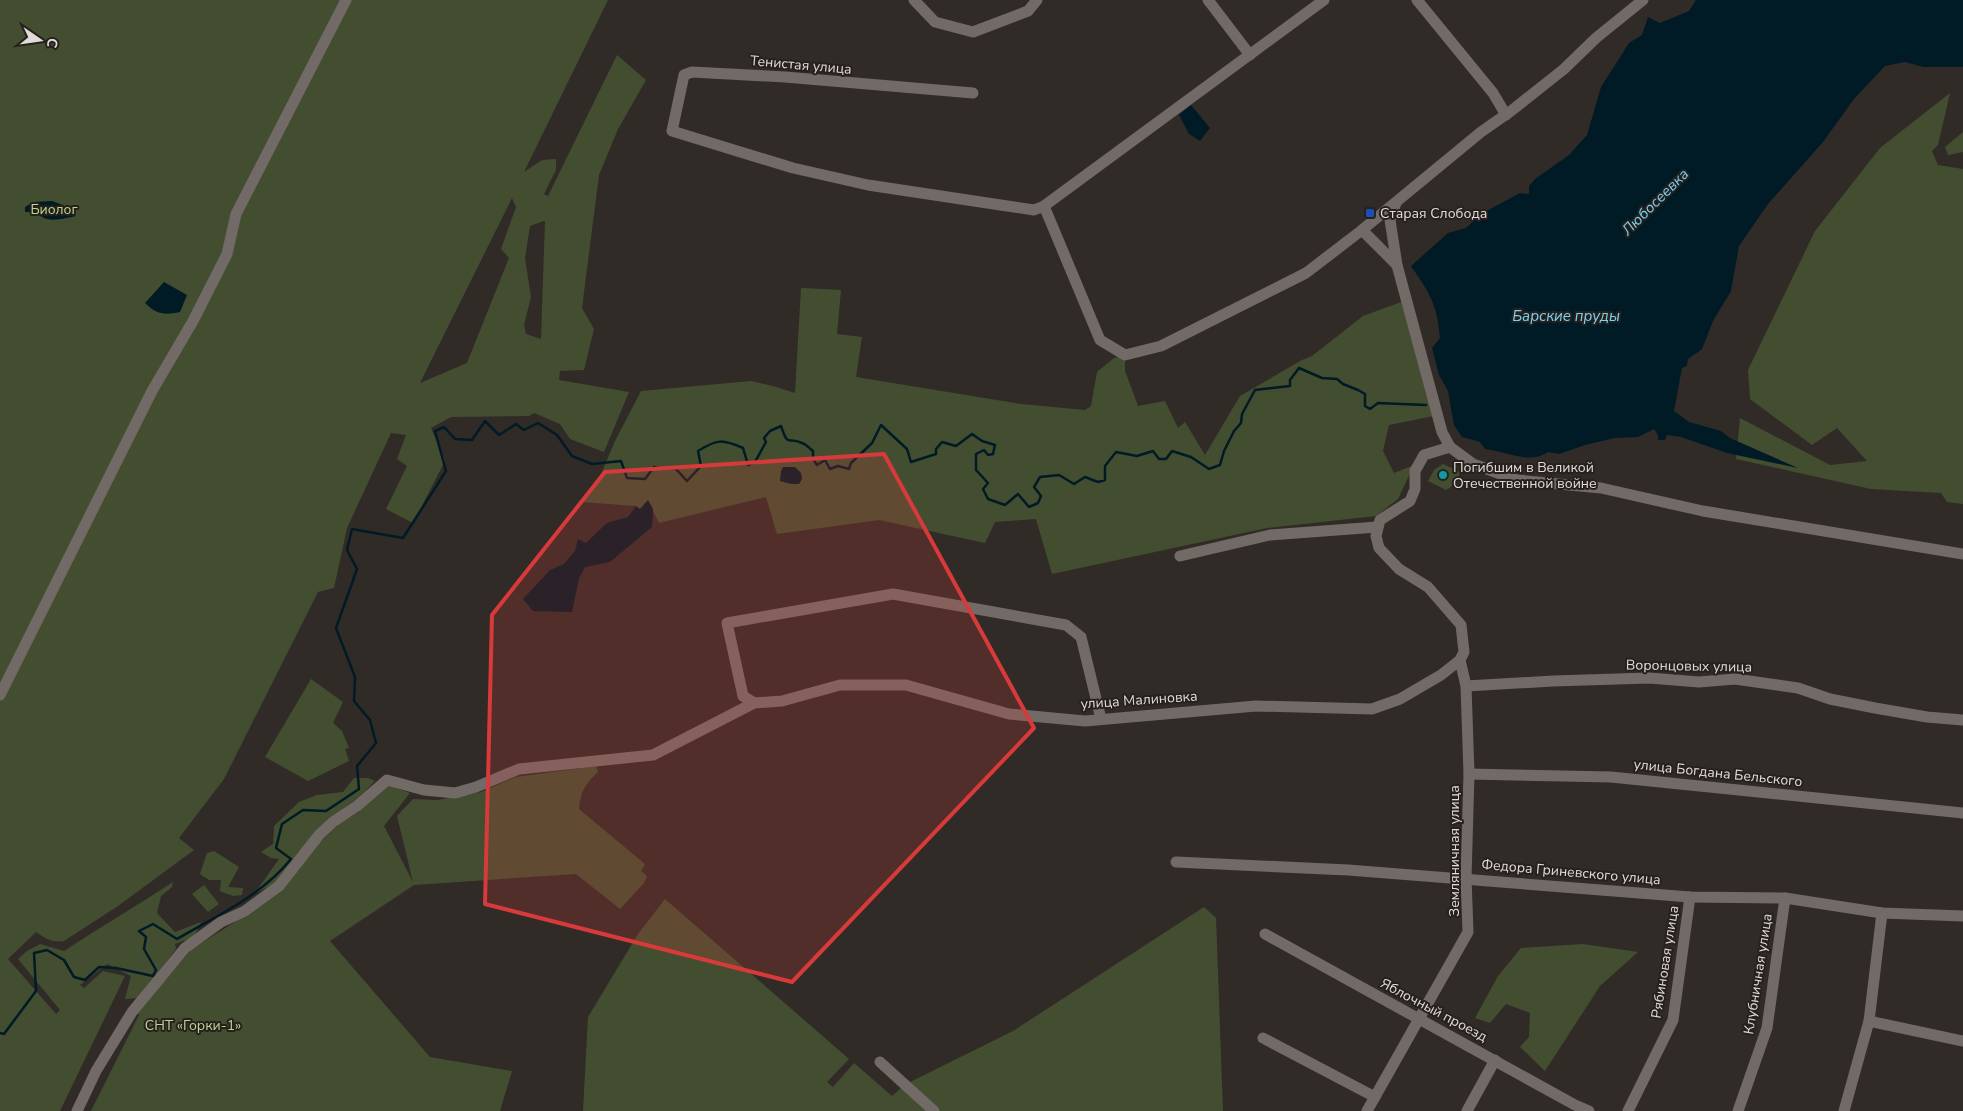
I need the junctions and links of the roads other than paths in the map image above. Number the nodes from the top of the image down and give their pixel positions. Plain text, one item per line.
1 (346, 0) edge
2 (914, 0) edge
3 (1037, 0) edge
4 (1208, 0) edge
5 (1324, 0) edge
6 (1417, 0) edge
7 (1643, 0) edge
8 (1250, 55) junction
9 (973, 93) dead end
10 (1506, 115) junction
11 (1044, 206) junction
12 (1384, 218) junction
13 (1362, 230) junction
14 (1397, 265) junction
15 (1450, 447) junction
16 (1377, 527) junction
17 (1963, 554) edge
18 (1180, 556) dead end
19 (1460, 660) junction
20 (1466, 686) junction
21 (0, 694) edge
22 (754, 703) junction
23 (1101, 719) junction
24 (1963, 720) edge
25 (1469, 774) junction
26 (1963, 813) edge
27 (1176, 862) dead end
28 (1466, 878) junction
29 (1690, 898) junction
30 (1785, 898) junction
31 (1882, 913) junction
32 (1963, 916) edge
33 (1264, 934) dead end
34 (1419, 1019) junction
35 (1869, 1021) junction
36 (1263, 1038) dead end
37 (1963, 1041) edge
38 (1495, 1060) junction
39 (880, 1062) dead end
40 (1375, 1097) junction
41 (1574, 1108) edge
42 (77, 1111) edge
43 (934, 1111) edge
44 (1367, 1111) edge
45 (1467, 1111) edge
46 (1589, 1111) edge
47 (1628, 1111) edge
48 (1738, 1111) edge
49 (1844, 1111) edge

1 - 21 street
2 - 3 street
4 - 8 street
5 - 8 street
6 - 10 street
7 - 10 street
8 - 11 street
9 - 11 street, Тенистая улица
10 - 12 street
11 - 13 street
12 - 13 street
12 - 14 street
13 - 14 street
14 - 15 street
15 - 16 street
15 - 17 street
16 - 18 street
16 - 19 street
19 - 20 street
19 - 23 street, улица Малиновка
20 - 24 street, Воронцовых улица
20 - 25 street, Земляничная улица
22 - 23 street, улица Малиновка
22 - 23 street
22 - 42 street
25 - 26 street, улица Богдана Бельского
25 - 28 street, Земляничная улица
27 - 28 street, Федора Гриневского улица
28 - 29 street, Федора Гриневского улица
28 - 34 street, Земляничная улица
29 - 30 street, Федора Гриневского улица
29 - 47 street, Рябиновая улица
30 - 31 street, Федора Гриневского улица
30 - 48 street, Клубничная улица
31 - 32 street, Федора Гриневского улица
31 - 35 street
33 - 34 street, Яблочный проезд
34 - 38 street, Яблочный проезд
34 - 40 street, Земляничная улица
35 - 37 street
35 - 49 street
36 - 40 street
38 - 41 street, Яблочный проезд
38 - 45 street
39 - 43 street
40 - 44 street, Земляничная улица
41 - 46 street, Яблочный проезд

